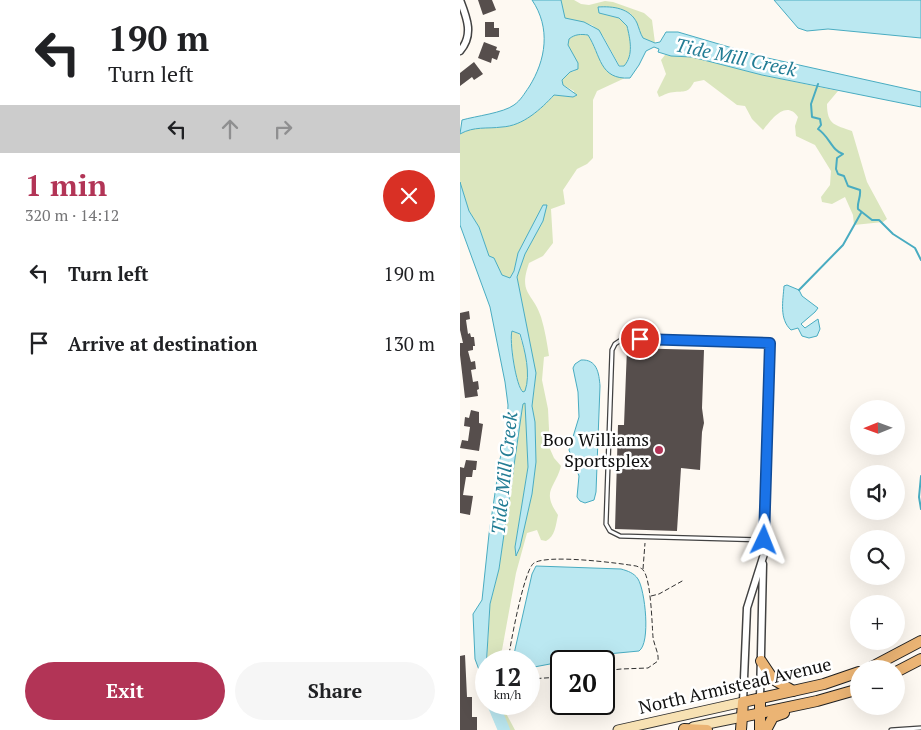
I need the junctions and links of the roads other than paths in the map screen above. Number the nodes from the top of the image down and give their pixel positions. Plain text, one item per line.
1 (460, 0) edge
2 (460, 51) edge
3 (764, 540) junction
4 (764, 554) junction
5 (917, 644) edge
6 (886, 660) edge
7 (921, 660) edge
8 (761, 661) junction
9 (905, 668) edge
10 (850, 675) edge
11 (793, 691) junction
12 (850, 692) edge
13 (760, 698) junction
14 (743, 702) junction
15 (807, 704) junction
16 (760, 713) junction
17 (742, 717) junction
18 (921, 728) edge
19 (904, 729) edge
20 (618, 730) edge
21 (682, 730) edge
22 (707, 730) edge
23 (742, 730) edge
24 (760, 730) edge
25 (766, 730) edge
26 (890, 730) edge

1 - 2 street
3 - 3 lane
3 - 4 lane
4 - 8 street
4 - 14 street
5 - 6 main road
5 - 7 lane
7 - 9 main road
8 - 11 main road
8 - 13 street
10 - 11 main road, North Armistead Avenue
11 - 13 main road, North Armistead Avenue
12 - 15 main road, North Armistead Avenue
13 - 14 main road, North Armistead Avenue
13 - 16 main road
14 - 17 main road
14 - 20 main road, North Armistead Avenue
15 - 16 main road, North Armistead Avenue
15 - 25 main road
16 - 17 main road, North Armistead Avenue
16 - 24 main road
17 - 21 main road, North Armistead Avenue
17 - 23 main road
18 - 19 lane
19 - 26 lane
21 - 22 main road

